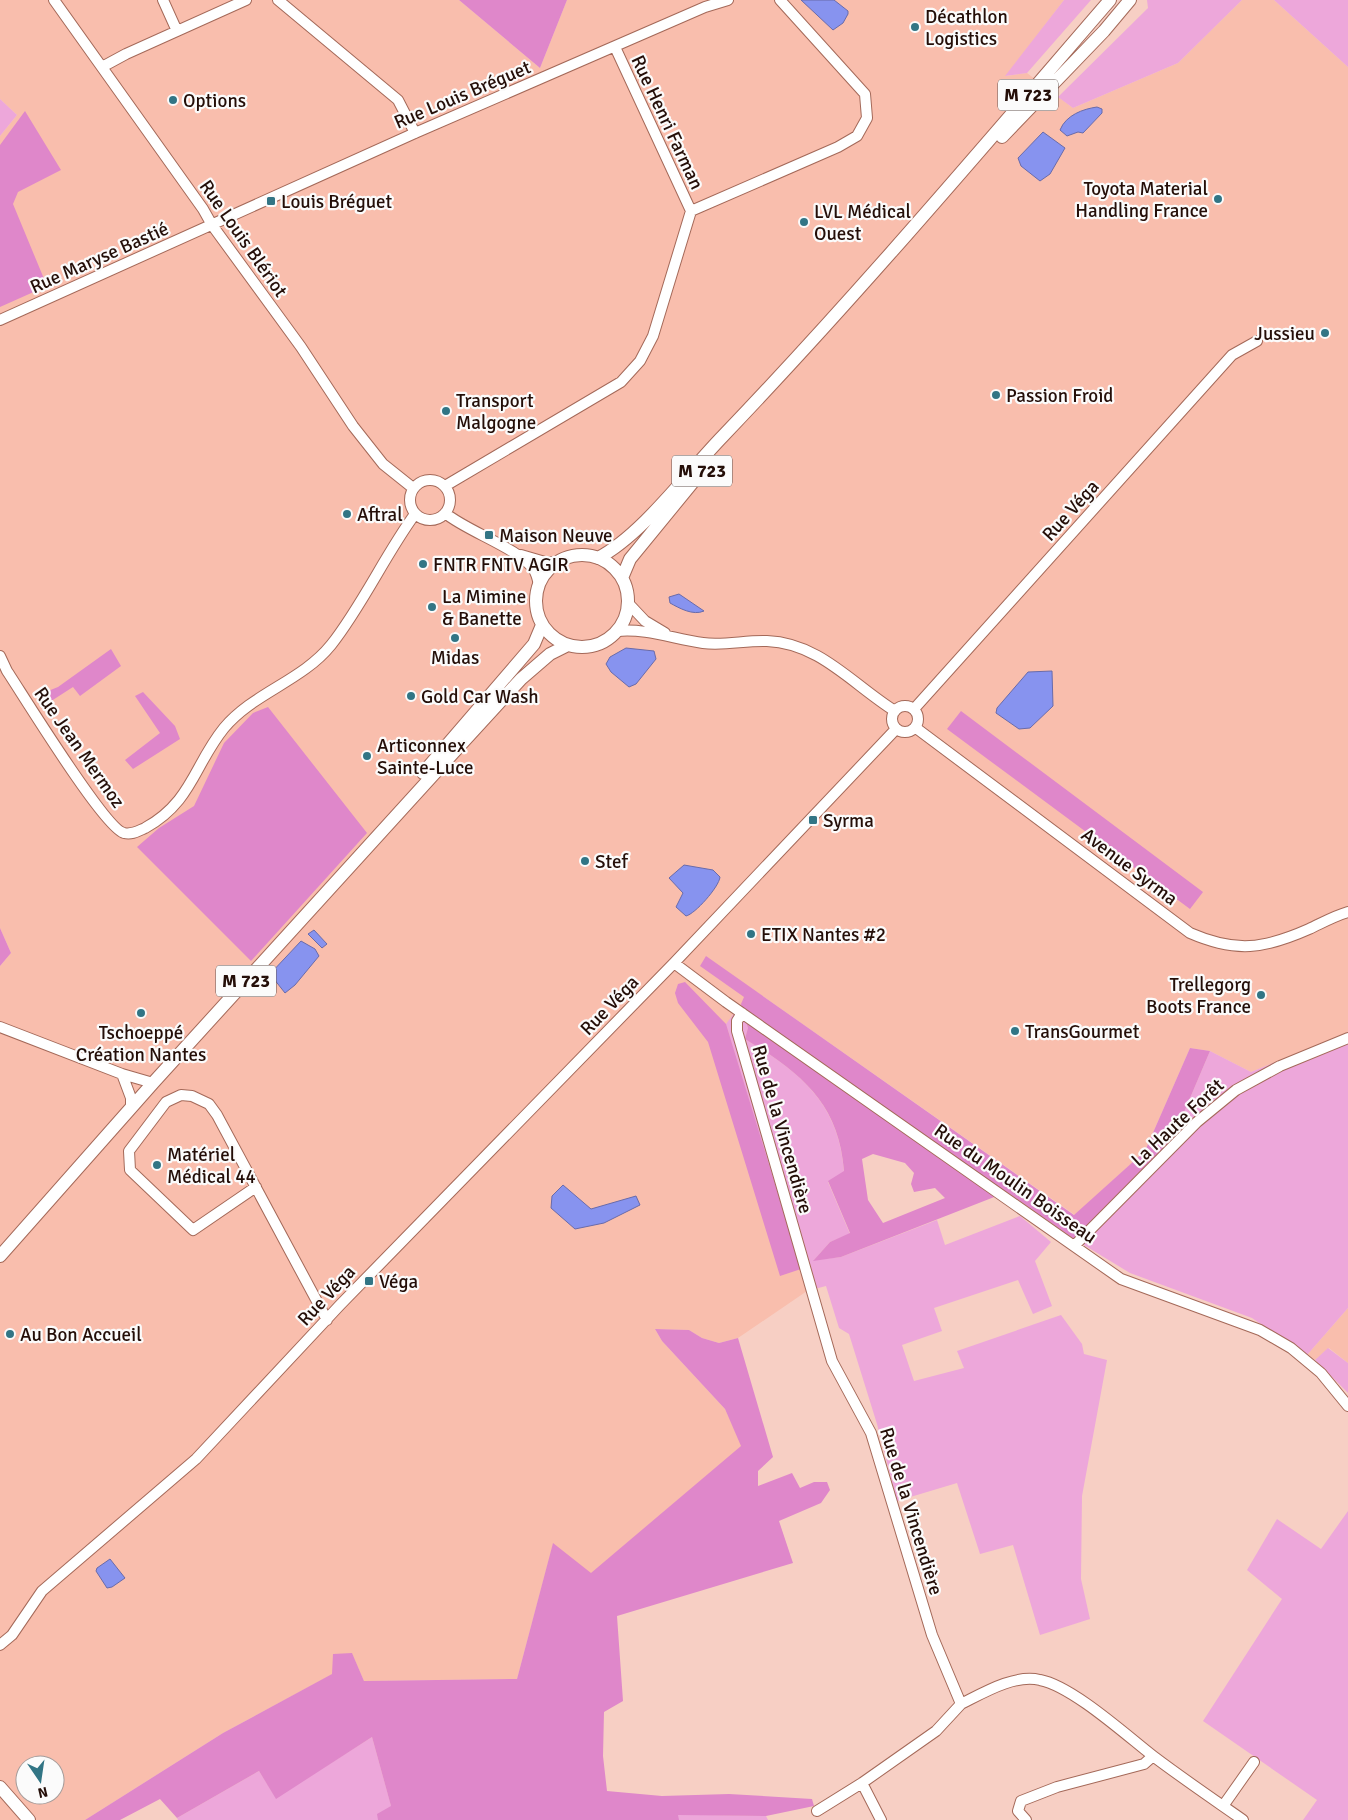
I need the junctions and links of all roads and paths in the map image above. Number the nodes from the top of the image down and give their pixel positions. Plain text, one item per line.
1 (54, 0) edge
2 (163, 0) edge
3 (246, 0) edge
4 (278, 0) edge
5 (728, 0) edge
6 (780, 0) edge
7 (1110, 0) edge
8 (1130, 0) edge
9 (177, 31) junction
10 (615, 47) junction
11 (102, 68) junction
12 (414, 133) junction
13 (947, 191) junction
14 (691, 211) junction
15 (212, 225) junction
16 (0, 320) edge
17 (1257, 341) dead end
18 (788, 368) junction
19 (445, 486) junction
20 (413, 488) junction
21 (445, 513) junction
22 (415, 514) junction
23 (509, 550) junction
24 (598, 558) junction
25 (559, 562) junction
26 (622, 578) junction
27 (539, 585) junction
28 (628, 603) junction
29 (542, 624) junction
30 (617, 631) junction
31 (672, 638) junction
32 (568, 645) junction
33 (0, 659) edge
34 (914, 709) junction
35 (895, 711) junction
36 (916, 728) junction
37 (896, 729) junction
38 (339, 878) junction
39 (1348, 912) edge
40 (677, 960) junction
41 (742, 1013) junction
42 (0, 1027) edge
43 (1348, 1038) edge
44 (122, 1074) junction
45 (153, 1083) junction
46 (131, 1108) junction
47 (256, 1187) junction
48 (1075, 1246) junction
49 (0, 1256) edge
50 (327, 1320) junction
51 (1348, 1406) edge
52 (0, 1646) edge
53 (961, 1704) junction
54 (1153, 1756) junction
55 (1254, 1762) dead end
56 (862, 1783) junction
57 (0, 1787) edge
58 (1223, 1806) junction
59 (817, 1811) dead end
60 (28, 1820) edge
61 (881, 1820) edge
62 (1026, 1820) edge
63 (1243, 1820) edge

1 - 11 street, Rue Louis Blériot
2 - 9 street
3 - 9 street
4 - 12 street
5 - 10 street, Rue Louis Bréguet
6 - 14 street
7 - 13 main road, M 723
8 - 13 main road, M 723
9 - 11 street
10 - 12 street, Rue Louis Bréguet
10 - 14 street, Rue Henri Farman
11 - 15 street, Rue Louis Blériot
12 - 15 street, Rue Louis Bréguet
13 - 18 main road, M 723
14 - 19 street
15 - 16 street, Rue Maryse Bastié
15 - 20 street, Rue Louis Blériot
17 - 34 street, Rue Véga
18 - 24 main road, M 723
18 - 26 main road, M 723
19 - 20 street
19 - 21 street
20 - 22 street
21 - 22 street
21 - 23 street
22 - 33 street, Rue Jean Mermoz
23 - 25 street
23 - 27 street
24 - 25 main road
24 - 26 main road
25 - 27 main road
26 - 28 main road
27 - 29 main road
28 - 30 main road
28 - 31 street
29 - 32 main road
29 - 38 main road, M 723
30 - 31 street
30 - 32 main road
31 - 35 street
32 - 38 main road, M 723
34 - 35 street
34 - 36 street
35 - 37 street
36 - 37 street
36 - 39 street, Avenue Syrma
37 - 40 street, Rue Véga
38 - 45 main road, M 723
40 - 41 street, Rue du Moulin Boisseau
40 - 50 street, Rue Véga
41 - 48 street, Rue du Moulin Boisseau
41 - 53 street, Rue de la Vincendière
42 - 44 street
43 - 48 street, La Haute Forêt
44 - 45 street
44 - 46 street
45 - 46 main road, M 723
46 - 49 main road, M 723
47 - 47 street
47 - 50 street
48 - 51 street, Rue du Moulin Boisseau
50 - 52 street, Rue Véga
53 - 54 street
53 - 56 street
54 - 58 street
54 - 62 street
55 - 58 street
56 - 59 street
56 - 61 street
57 - 60 main road
58 - 63 street

